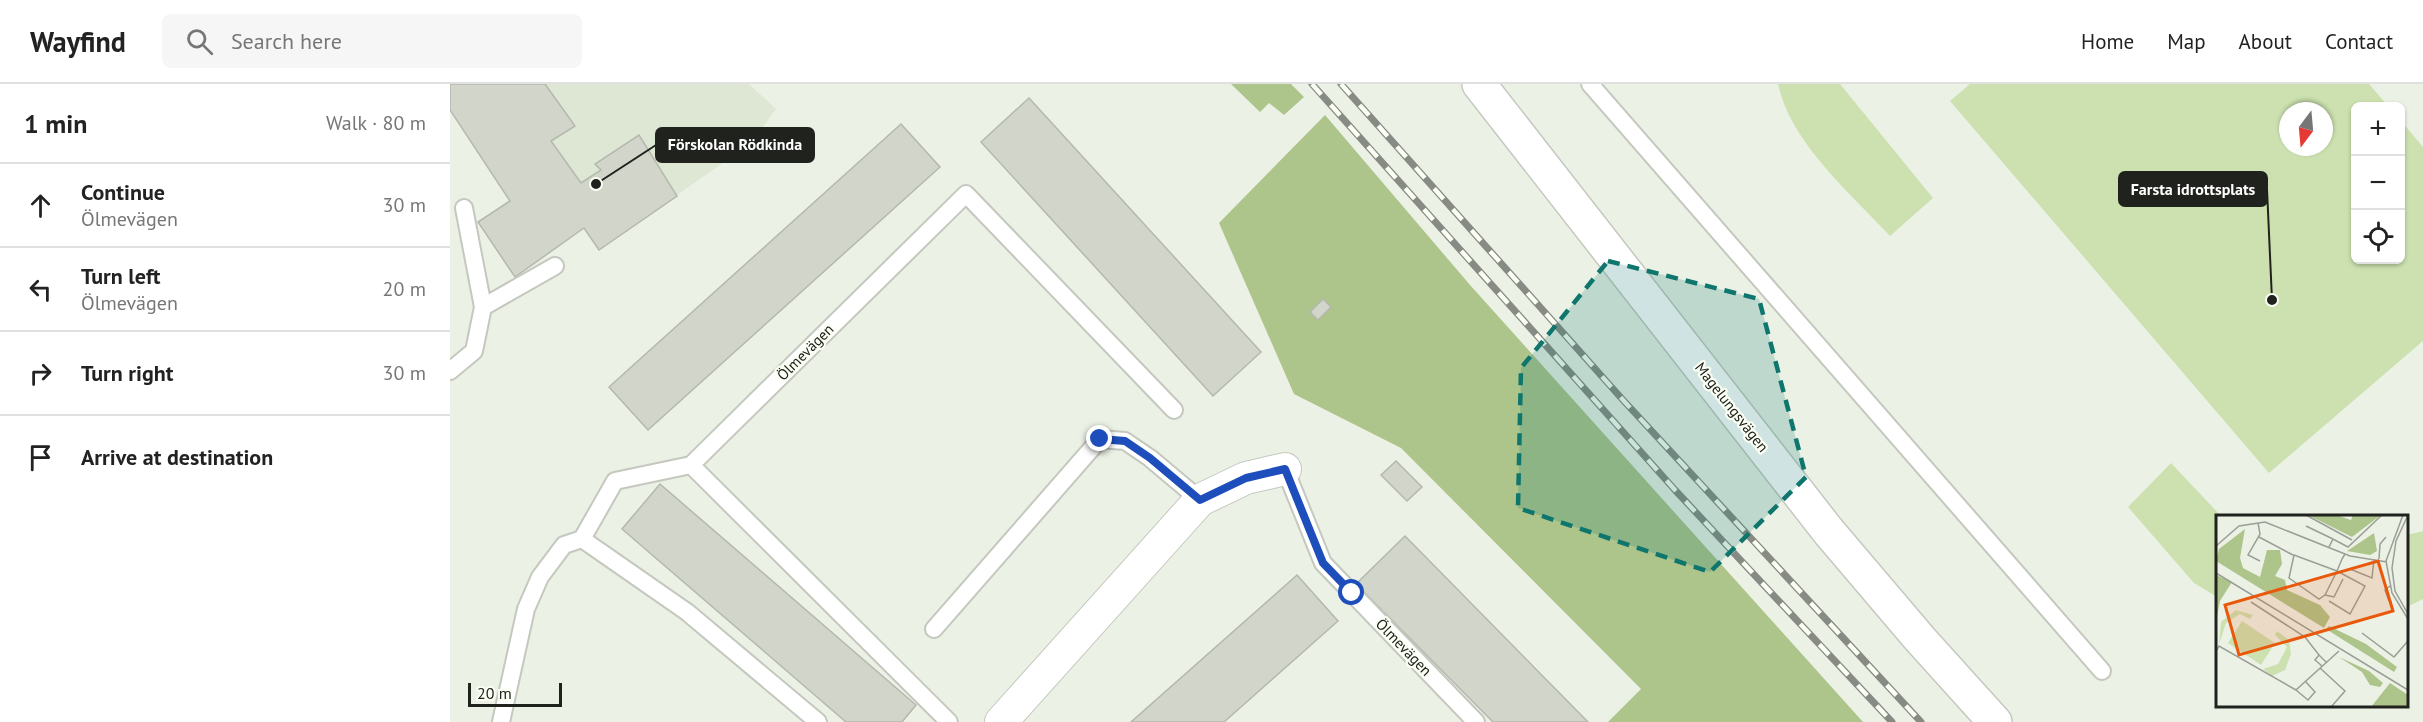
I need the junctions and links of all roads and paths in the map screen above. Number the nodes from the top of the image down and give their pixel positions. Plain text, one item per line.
1 (1479, 84) edge
2 (1590, 84) edge
3 (464, 208) dead end
4 (555, 266) dead end
5 (483, 307) junction
6 (450, 371) edge
7 (1173, 410) dead end
8 (691, 465) junction
9 (1285, 469) joint
10 (1200, 500) junction
11 (582, 538) junction
12 (934, 629) dead end
13 (2102, 671) dead end
14 (501, 722) edge
15 (818, 722) edge
16 (949, 722) edge
17 (1001, 722) edge
18 (1476, 722) edge
19 (1995, 722) edge

1 - 19 main road, Magelungsvägen
2 - 13 lane
3 - 5 lane
4 - 5 lane
5 - 6 lane
7 - 8 lane, Ölmevägen
8 - 11 lane
8 - 16 lane
9 - 10 street, Ölmevägen
9 - 18 lane, Ölmevägen
10 - 12 lane
10 - 17 street, Ölmevägen
11 - 14 lane
11 - 15 lane

